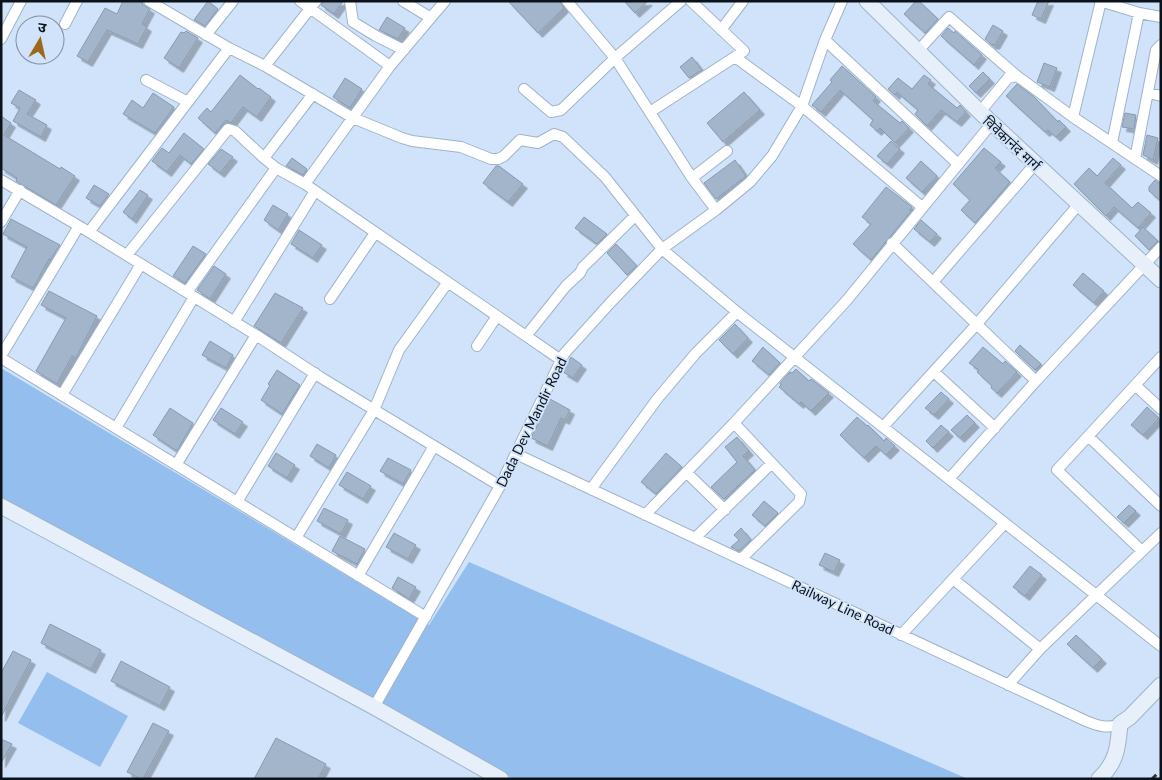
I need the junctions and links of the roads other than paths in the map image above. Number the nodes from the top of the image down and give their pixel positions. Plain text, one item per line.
1 (20, 1) edge
2 (76, 1) edge
3 (233, 1) edge
4 (300, 1) edge
5 (403, 1) edge
6 (444, 1) edge
7 (567, 1) edge
8 (681, 1) edge
9 (691, 1) edge
10 (742, 1) edge
11 (842, 1) edge
12 (867, 1) edge
13 (1100, 1) edge
14 (151, 2) edge
15 (352, 3) edge
16 (313, 5) edge
17 (1139, 13) junction
18 (1161, 17) edge
19 (431, 18) junction
20 (65, 24) dead end
21 (721, 30) junction
22 (206, 35) junction
23 (1, 39) edge
24 (825, 40) junction
25 (1161, 45) edge
26 (229, 48) junction
27 (404, 50) junction
28 (917, 52) junction
29 (735, 57) junction
30 (615, 58) junction
31 (265, 66) junction
32 (390, 66) junction
33 (1017, 76) junction
34 (146, 80) dead end
35 (524, 88) dead end
36 (1149, 93) junction
37 (313, 94) junction
38 (1161, 96) edge
39 (188, 102) junction
40 (802, 106) junction
41 (650, 112) junction
42 (980, 112) junction
43 (353, 118) junction
44 (1073, 118) junction
45 (992, 124) junction
46 (1112, 143) junction
47 (726, 151) dead end
48 (264, 158) junction
49 (1136, 160) junction
50 (958, 164) junction
51 (1035, 164) junction
52 (276, 168) junction
53 (1161, 176) edge
54 (692, 178) junction
55 (1, 180) edge
56 (305, 184) junction
57 (20, 190) junction
58 (315, 191) junction
59 (1079, 204) junction
60 (922, 207) junction
61 (716, 210) junction
62 (635, 216) junction
63 (1, 222) edge
64 (79, 226) junction
65 (89, 232) junction
66 (375, 233) junction
67 (892, 243) junction
68 (1161, 247) edge
69 (662, 249) junction
70 (127, 255) junction
71 (141, 264) junction
72 (1144, 265) junction
73 (1161, 280) edge
74 (448, 282) junction
75 (933, 282) junction
76 (190, 294) junction
77 (330, 299) dead end
78 (737, 312) junction
79 (497, 316) junction
80 (234, 322) junction
81 (976, 325) junction
82 (256, 336) junction
83 (526, 336) junction
84 (476, 346) dead end
85 (1, 357) edge
86 (1161, 357) edge
87 (795, 358) junction
88 (561, 360) junction
89 (934, 372) junction
90 (315, 373) junction
91 (1036, 381) junction
92 (1135, 385) junction
93 (62, 395) junction
94 (1161, 409) edge
95 (374, 410) junction
96 (734, 423) junction
97 (883, 427) junction
98 (116, 428) junction
99 (994, 428) junction
100 (1088, 436) junction
101 (434, 446) junction
102 (516, 454) junction
103 (772, 464) junction
104 (176, 465) junction
105 (687, 473) junction
106 (949, 479) junction
107 (500, 486) junction
108 (591, 489) junction
109 (237, 502) junction
110 (1, 506) edge
111 (1161, 506) edge
112 (725, 510) junction
113 (645, 514) junction
114 (1005, 524) junction
115 (1161, 533) edge
116 (296, 538) junction
117 (695, 538) junction
118 (1142, 551) junction
119 (741, 559) junction
120 (358, 576) junction
121 (953, 579) junction
122 (1096, 595) junction
123 (426, 617) junction
124 (901, 635) junction
125 (1161, 646) edge
126 (1040, 649) junction
127 (1008, 685) junction
128 (1161, 685) edge
129 (374, 706) junction
130 (1120, 724) junction
131 (501, 779) edge
132 (1099, 779) edge

1 - 23 street
2 - 20 street
3 - 22 street
4 - 16 street
5 - 19 street
6 - 19 street
7 - 30 street
8 - 30 street
9 - 21 street
10 - 21 street
11 - 24 street, Dada Dev Mandir Road
12 - 28 street, विवेकानंद मार्ग
13 - 17 street
13 - 44 street
14 - 22 street
15 - 27 street
16 - 31 street
16 - 32 street
17 - 18 street
17 - 46 street
19 - 27 street
21 - 29 street
22 - 26 street
24 - 40 street, Dada Dev Mandir Road
24 - 50 street
25 - 36 street
26 - 31 street
26 - 39 street
27 - 32 street
28 - 33 street
28 - 42 street, विवेकानंद मार्ग
29 - 40 street
29 - 41 street
30 - 35 street
30 - 41 street
31 - 37 street
32 - 43 street
33 - 42 street
33 - 44 street
34 - 39 street
36 - 38 street
36 - 49 street
37 - 43 street
37 - 48 street
39 - 65 street
40 - 60 street
40 - 61 street, Dada Dev Mandir Road
41 - 54 street
42 - 45 street, विवेकानंद मार्ग
43 - 56 street
43 - 62 street
44 - 46 street
45 - 50 street
45 - 51 street, विवेकानंद मार्ग
46 - 49 street
47 - 54 street
48 - 52 street
48 - 70 street
49 - 53 street
50 - 60 street
51 - 59 street, विवेकानंद मार्ग
51 - 75 street
52 - 56 street
52 - 76 street
54 - 61 street
55 - 57 street
56 - 58 street
57 - 63 street
57 - 64 street
58 - 66 street
58 - 80 street
59 - 72 street, विवेकानंद मार्ग
59 - 81 street
60 - 67 street
61 - 69 street, Dada Dev Mandir Road
62 - 69 street
62 - 83 street
64 - 65 street
64 - 85 street
65 - 70 street
66 - 74 street
66 - 77 street
67 - 75 street
67 - 87 street
68 - 72 street
69 - 78 street
69 - 88 street, Dada Dev Mandir Road
70 - 71 street
71 - 76 street
71 - 93 street
72 - 73 street, विवेकानंद मार्ग
72 - 91 street
74 - 79 street
74 - 95 street
75 - 81 street
76 - 80 street
76 - 98 street
78 - 87 street
78 - 108 street
79 - 83 street
79 - 84 street
80 - 82 street
81 - 89 street
81 - 91 street
82 - 90 street
82 - 104 street
83 - 88 street
85 - 93 street
86 - 92 street
87 - 96 street
87 - 97 street
88 - 102 street, Dada Dev Mandir Road
89 - 97 street
89 - 99 street
90 - 95 street
90 - 109 street
91 - 99 street
92 - 94 street
92 - 100 street
93 - 98 street
95 - 101 street
95 - 116 street
96 - 103 street
96 - 105 street
97 - 106 street
98 - 104 street
99 - 106 street
100 - 111 street
100 - 118 street
101 - 107 street
101 - 120 street
102 - 107 street, Dada Dev Mandir Road
102 - 108 street, Railway Line Road
103 - 112 street
103 - 119 street
104 - 109 street
105 - 112 street
105 - 113 street
106 - 114 street
107 - 123 street, Dada Dev Mandir Road
108 - 113 street, Railway Line Road
109 - 116 street
110 - 129 street
112 - 117 street
113 - 117 street, Railway Line Road
114 - 121 street
114 - 122 street
115 - 118 street
116 - 120 street
117 - 119 street, Railway Line Road
118 - 122 street
119 - 124 street, Railway Line Road
120 - 123 street
121 - 124 street
121 - 126 street
122 - 125 street
122 - 126 street
123 - 129 street, Dada Dev Mandir Road
124 - 127 street, Railway Line Road
126 - 127 street
127 - 130 street, Railway Line Road
128 - 130 street
129 - 131 street
130 - 132 street

